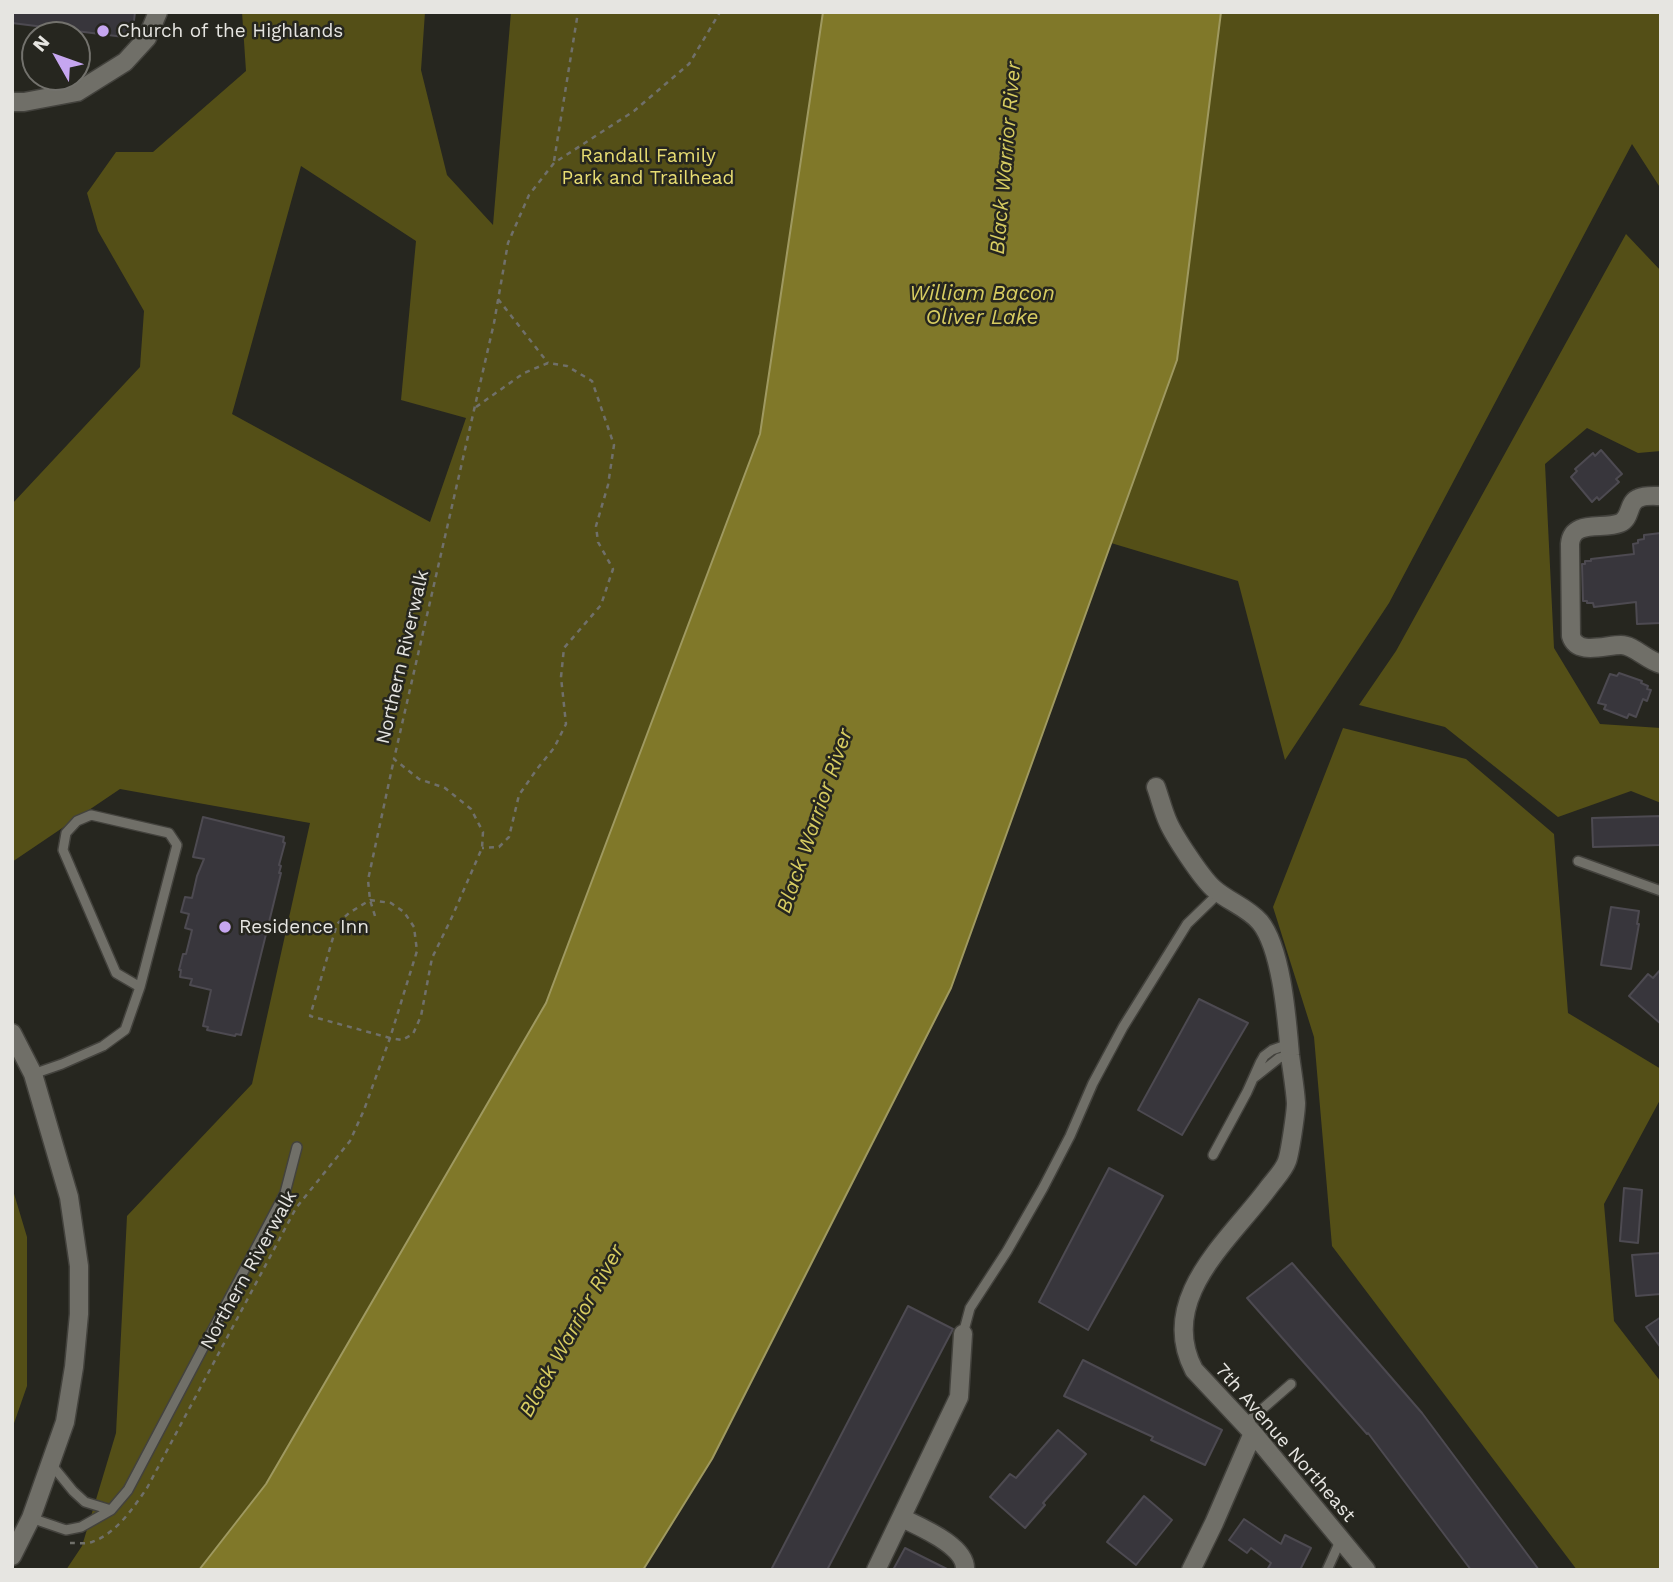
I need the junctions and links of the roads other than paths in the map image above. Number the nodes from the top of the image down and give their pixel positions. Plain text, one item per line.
1 (158, 12) edge
2 (12, 103) edge
3 (1661, 496) edge
4 (1661, 664) edge
5 (1156, 787) dead end
6 (1578, 861) dead end
7 (1661, 891) edge
8 (1220, 892) junction
9 (140, 987) junction
10 (12, 1033) edge
11 (1290, 1050) junction
12 (33, 1074) junction
13 (297, 1147) dead end
14 (1213, 1155) dead end
15 (963, 1334) joint
16 (1291, 1384) dead end
17 (1249, 1429) junction
18 (50, 1463) junction
19 (111, 1510) junction
20 (31, 1518) junction
21 (902, 1518) junction
22 (1340, 1539) junction
23 (12, 1556) edge
24 (876, 1570) edge
25 (965, 1570) edge
26 (1191, 1570) edge
27 (1327, 1570) edge
28 (1366, 1570) edge

1 - 2 street
3 - 4 street
5 - 8 street, 7th Avenue Northeast
6 - 7 lane
8 - 11 street, 7th Avenue Northeast
8 - 15 lane
9 - 9 lane
9 - 12 lane
10 - 12 street
11 - 14 lane
11 - 17 street, 7th Avenue Northeast
12 - 18 street
13 - 19 lane
15 - 21 street
16 - 17 lane
17 - 22 street, 7th Avenue Northeast
17 - 26 street
18 - 19 lane
18 - 20 street
19 - 20 lane
20 - 23 street
21 - 24 street
21 - 25 street
22 - 27 lane
22 - 28 street, 7th Avenue Northeast

